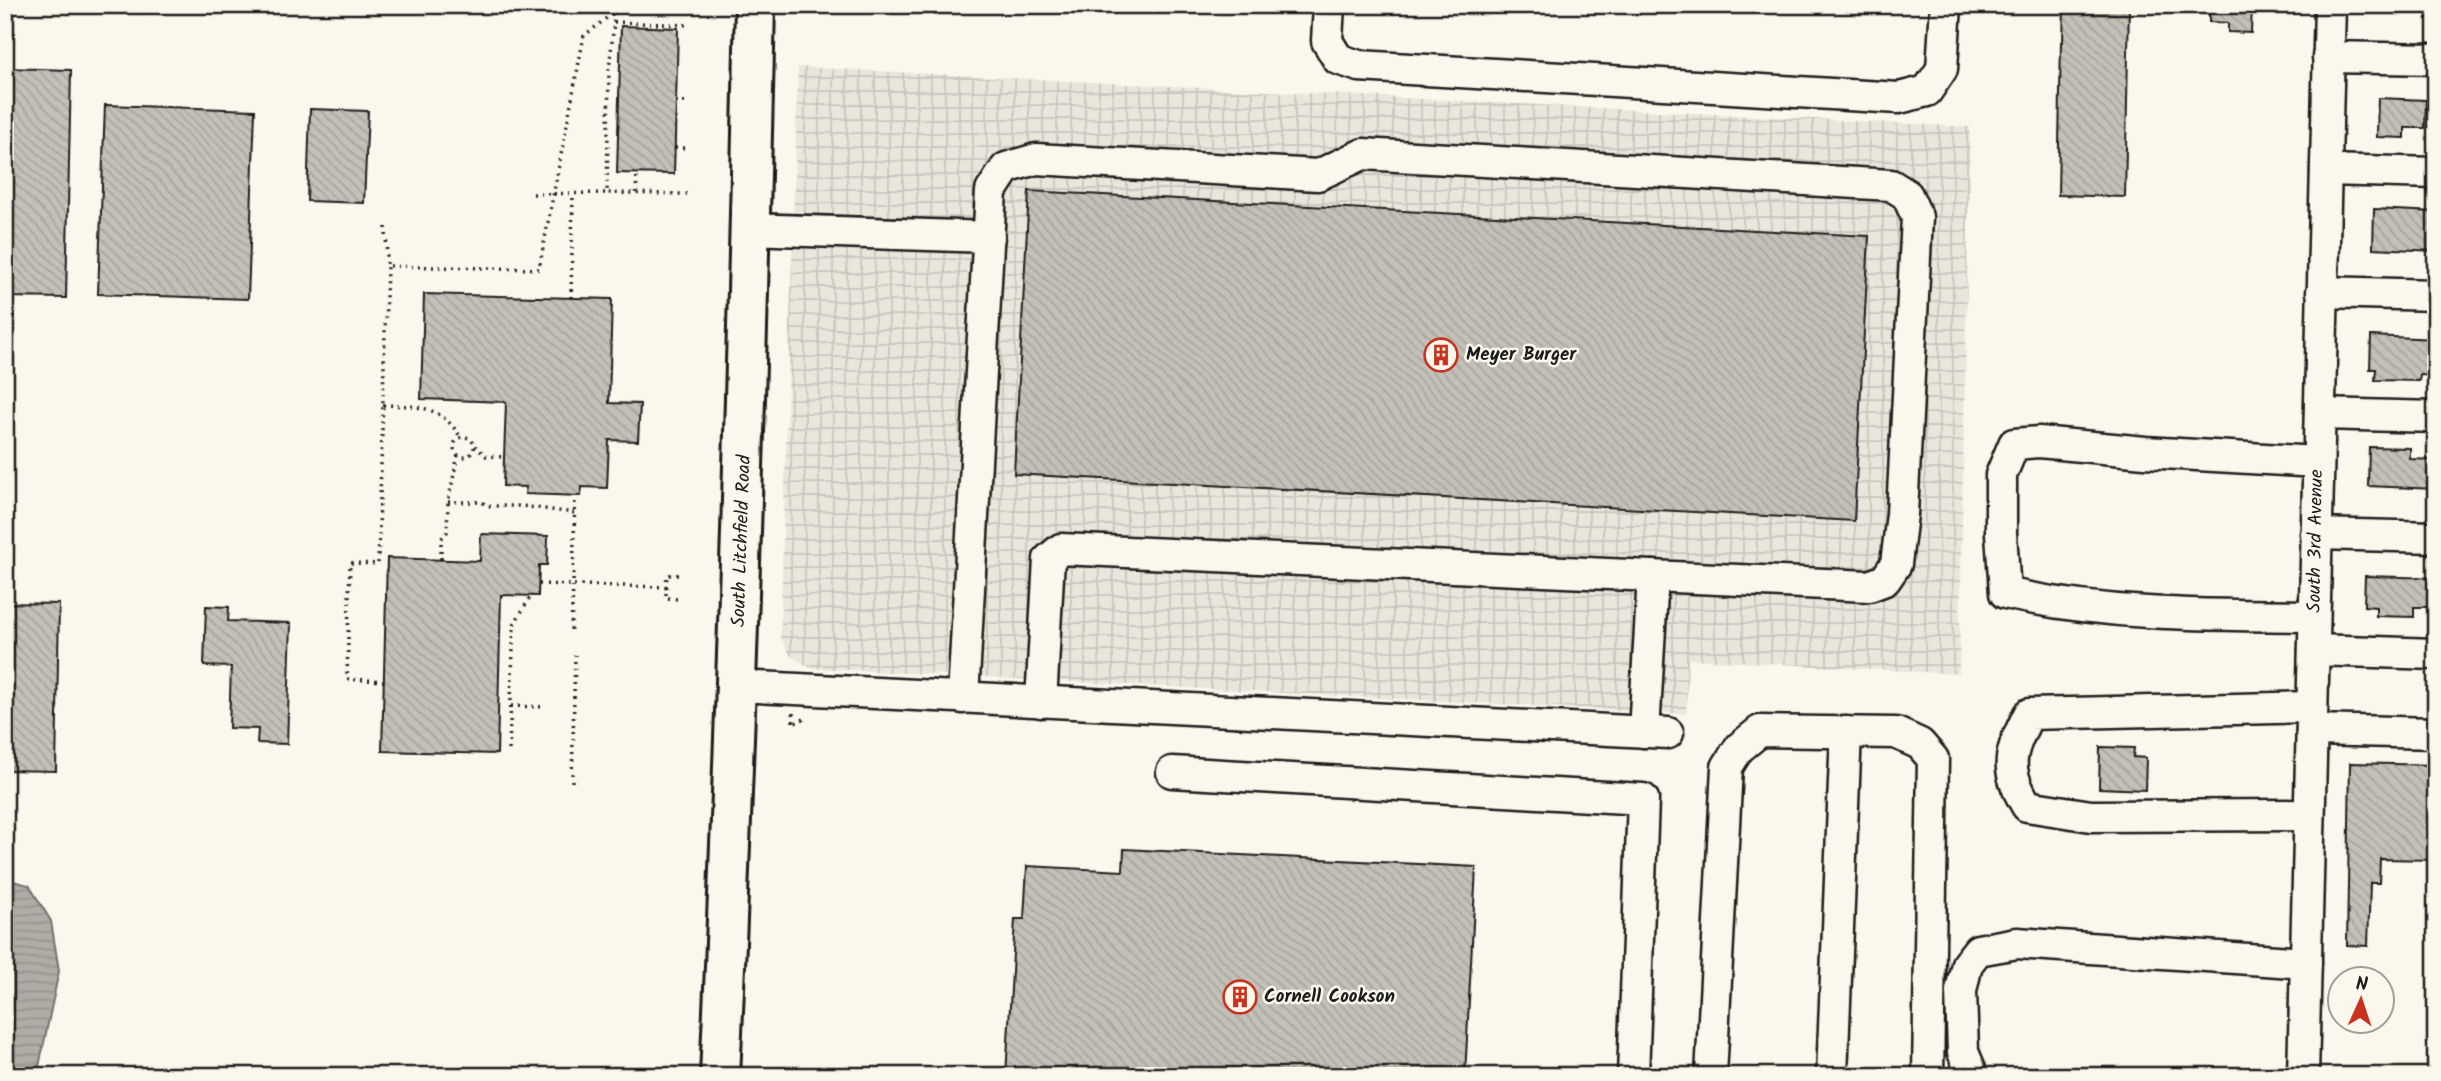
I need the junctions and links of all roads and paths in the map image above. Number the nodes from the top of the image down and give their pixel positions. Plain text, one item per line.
1 (755, 5) edge
2 (1329, 5) edge
3 (1946, 5) edge
4 (2330, 5) edge
5 (614, 22) junction
6 (691, 25) dead end
7 (2329, 57) junction
8 (2436, 59) edge
9 (676, 102) dead end
10 (689, 102) dead end
11 (675, 148) dead end
12 (688, 148) dead end
13 (2326, 170) junction
14 (637, 173) dead end
15 (2436, 173) edge
16 (573, 192) junction
17 (553, 193) junction
18 (607, 193) junction
19 (636, 193) junction
20 (533, 194) dead end
21 (687, 194) dead end
22 (386, 227) dead end
23 (750, 229) junction
24 (989, 237) junction
25 (387, 266) junction
26 (2322, 292) junction
27 (2436, 295) edge
28 (570, 298) dead end
29 (383, 405) junction
30 (2319, 414) junction
31 (2436, 417) edge
32 (461, 438) junction
33 (473, 445) junction
34 (458, 455) junction
35 (504, 457) dead end
36 (2318, 462) junction
37 (575, 495) dead end
38 (448, 502) junction
39 (575, 514) junction
40 (2316, 534) junction
41 (2436, 537) edge
42 (440, 559) dead end
43 (678, 575) dead end
44 (1653, 576) junction
45 (539, 584) dead end
46 (573, 585) junction
47 (666, 587) junction
48 (531, 596) dead end
49 (678, 599) dead end
50 (2314, 616) junction
51 (571, 630) dead end
52 (2314, 650) junction
53 (2436, 654) edge
54 (575, 655) dead end
55 (384, 681) dead end
56 (737, 686) junction
57 (963, 698) junction
58 (1041, 702) junction
59 (511, 706) junction
60 (546, 707) dead end
61 (2312, 718) junction
62 (1846, 732) junction
63 (2436, 733) edge
64 (509, 750) dead end
65 (1172, 772) dead end
66 (572, 782) dead end
67 (2309, 815) junction
68 (2306, 963) junction
69 (720, 1076) edge
70 (1633, 1076) edge
71 (1711, 1076) edge
72 (1832, 1076) edge
73 (1928, 1076) edge
74 (1973, 1076) edge
75 (2303, 1076) edge

1 - 23 main road, South Litchfield Road
2 - 3 street
4 - 7 street, South 3rd Avenue
5 - 6 path
5 - 17 path
5 - 18 path
7 - 8 street
7 - 13 street, South 3rd Avenue
9 - 10 path
11 - 12 path
13 - 15 street
13 - 26 street, South 3rd Avenue
14 - 19 path
16 - 17 path
16 - 18 path
16 - 28 path
17 - 20 path
17 - 25 path
18 - 19 path
19 - 21 path
22 - 25 path
23 - 24 street
23 - 56 main road, South Litchfield Road
24 - 44 street
24 - 57 street
25 - 29 path
26 - 27 street
26 - 30 street, South 3rd Avenue
29 - 32 path
29 - 55 path
30 - 31 street
30 - 36 street, South 3rd Avenue
32 - 33 path
32 - 34 path
33 - 34 path
33 - 35 path
34 - 38 path
36 - 40 street, South 3rd Avenue
36 - 50 street
37 - 39 path
38 - 39 path
38 - 42 path
39 - 46 path
40 - 41 street
40 - 50 street, South 3rd Avenue
43 - 47 path
44 - 58 street
44 - 58 street
45 - 46 path
46 - 47 path
46 - 51 path
47 - 49 path
48 - 59 path
50 - 52 street, South 3rd Avenue
52 - 53 street
52 - 61 street, South 3rd Avenue
54 - 66 path
56 - 57 street
56 - 69 main road, South Litchfield Road
57 - 58 street
59 - 60 path
59 - 64 path
61 - 63 street
61 - 67 street, South 3rd Avenue
61 - 67 street
62 - 71 street
62 - 72 street
62 - 73 street
65 - 70 street
67 - 68 street, South 3rd Avenue
68 - 74 street
68 - 75 street, South 3rd Avenue

